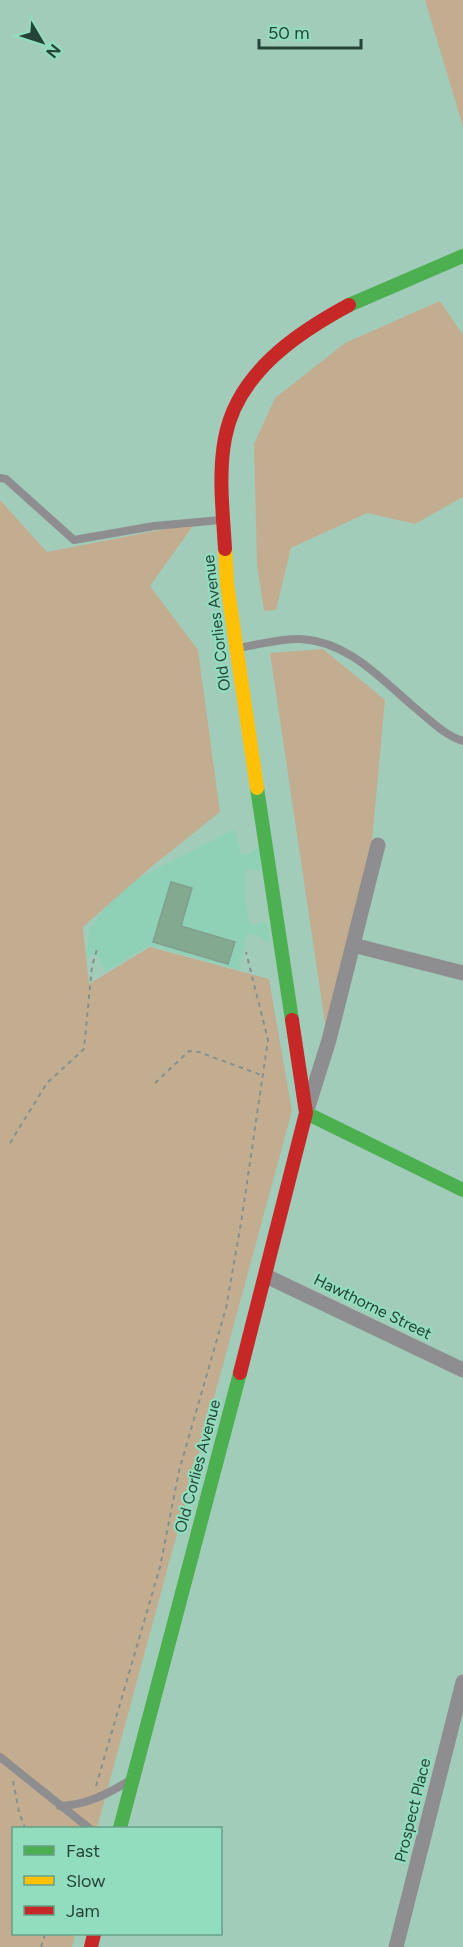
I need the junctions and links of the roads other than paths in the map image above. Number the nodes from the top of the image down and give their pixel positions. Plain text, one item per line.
1 (463, 256) edge
2 (0, 478) edge
3 (222, 520) junction
4 (236, 648) junction
5 (463, 741) edge
6 (378, 845) dead end
7 (353, 945) junction
8 (463, 973) edge
9 (306, 1113) junction
10 (463, 1190) edge
11 (266, 1276) junction
12 (463, 1370) edge
13 (463, 1682) edge
14 (0, 1757) edge
15 (133, 1778) junction
16 (60, 1806) junction
17 (88, 1827) edge
18 (120, 1827) edge
19 (396, 1947) edge

1 - 3 street, Old Corlies Avenue
2 - 3 lane
3 - 4 street, Old Corlies Avenue
4 - 5 lane
4 - 9 street, Old Corlies Avenue
6 - 7 street, Old Corlies Avenue
7 - 8 street
7 - 9 street, Old Corlies Avenue
9 - 10 street
9 - 11 street, Old Corlies Avenue
11 - 12 street, Hawthorne Street
11 - 15 street, Old Corlies Avenue
13 - 19 street, Prospect Place
14 - 16 lane
15 - 16 lane
15 - 18 street, Old Corlies Avenue
16 - 17 lane

